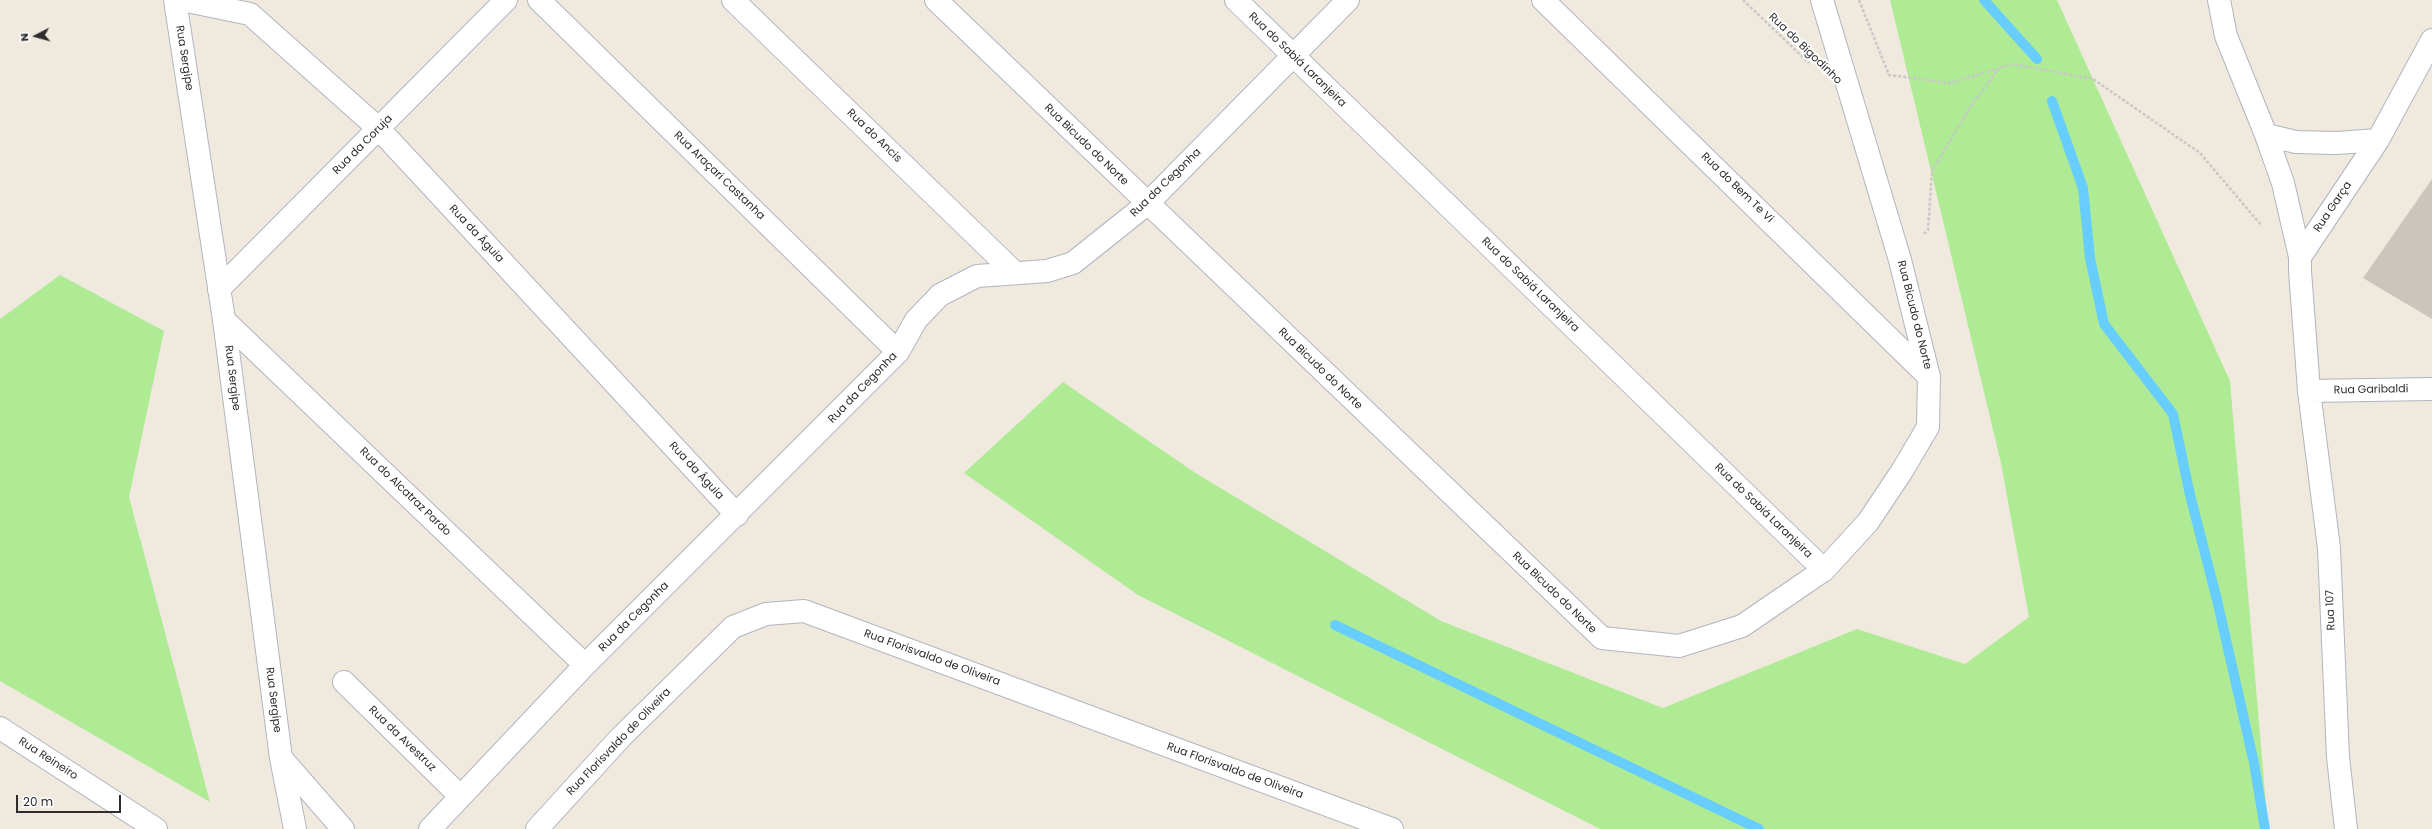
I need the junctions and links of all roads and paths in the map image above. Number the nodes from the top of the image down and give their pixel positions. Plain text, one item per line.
1 (175, 0) edge
2 (182, 0) edge
3 (506, 0) edge
4 (538, 0) edge
5 (733, 0) edge
6 (936, 0) edge
7 (1236, 0) edge
8 (1348, 0) edge
9 (1543, 0) edge
10 (1743, 0) edge
11 (1822, 0) edge
12 (1859, 0) edge
13 (2220, 0) edge
14 (2432, 40) edge
15 (1294, 57) junction
16 (1811, 65) dead end
17 (1998, 69) junction
18 (379, 129) junction
19 (2266, 135) junction
20 (2378, 140) junction
21 (1148, 204) junction
22 (2265, 230) dead end
23 (2300, 257) junction
24 (1900, 260) junction
25 (1015, 273) junction
26 (219, 289) junction
27 (224, 320) junction
28 (898, 352) junction
29 (1929, 377) junction
30 (2432, 389) edge
31 (2309, 392) junction
32 (737, 515) junction
33 (1824, 570) junction
34 (585, 665) junction
35 (344, 682) dead end
36 (0, 728) edge
37 (281, 758) junction
38 (460, 796) junction
39 (156, 829) edge
40 (295, 829) edge
41 (343, 829) edge
42 (430, 829) edge
43 (537, 829) edge
44 (1392, 829) edge
45 (2346, 829) edge

1 - 26 street, Rua Sergipe
2 - 18 street, Rua da Águia
3 - 18 street, Rua da Coruja
4 - 28 street, Rua Araçari Castanha
5 - 25 street, Rua do Ancis
6 - 21 street, Rua Bicudo do Norte
7 - 15 street, Rua do Sabiá Laranjeira
8 - 15 street, Rua da Cegonha
9 - 29 street, Rua do Bem Te Vi
10 - 16 path, Rua do Bigodinho
11 - 24 street, Rua Bicudo do Norte
12 - 17 path
13 - 19 street
14 - 20 street, Rua Garça
15 - 21 street, Rua da Cegonha
15 - 33 street, Rua do Sabiá Laranjeira
17 - 22 path
17 - 24 path
18 - 26 street, Rua da Coruja
18 - 32 street, Rua da Águia
19 - 20 street
19 - 23 street
20 - 23 street, Rua Garça
21 - 25 street, Rua da Cegonha
21 - 33 street, Rua Bicudo do Norte
23 - 31 street
24 - 29 street, Rua Bicudo do Norte
25 - 28 street, Rua da Cegonha
26 - 27 street, Rua Sergipe
27 - 34 street, Rua do Alcatraz Pardo
27 - 37 street, Rua Sergipe
28 - 32 street, Rua da Cegonha
29 - 33 street, Rua Bicudo do Norte
30 - 31 street, Rua Garibaldi
31 - 45 street, Rua 107
32 - 34 street, Rua da Cegonha
34 - 38 street, Rua da Cegonha
35 - 38 street, Rua da Avestruz
36 - 39 street, Rua Reineiro
37 - 40 street, Rua Sergipe
37 - 41 street
38 - 42 street, Rua da Cegonha
43 - 44 street, Rua Florisvaldo de Oliveira

